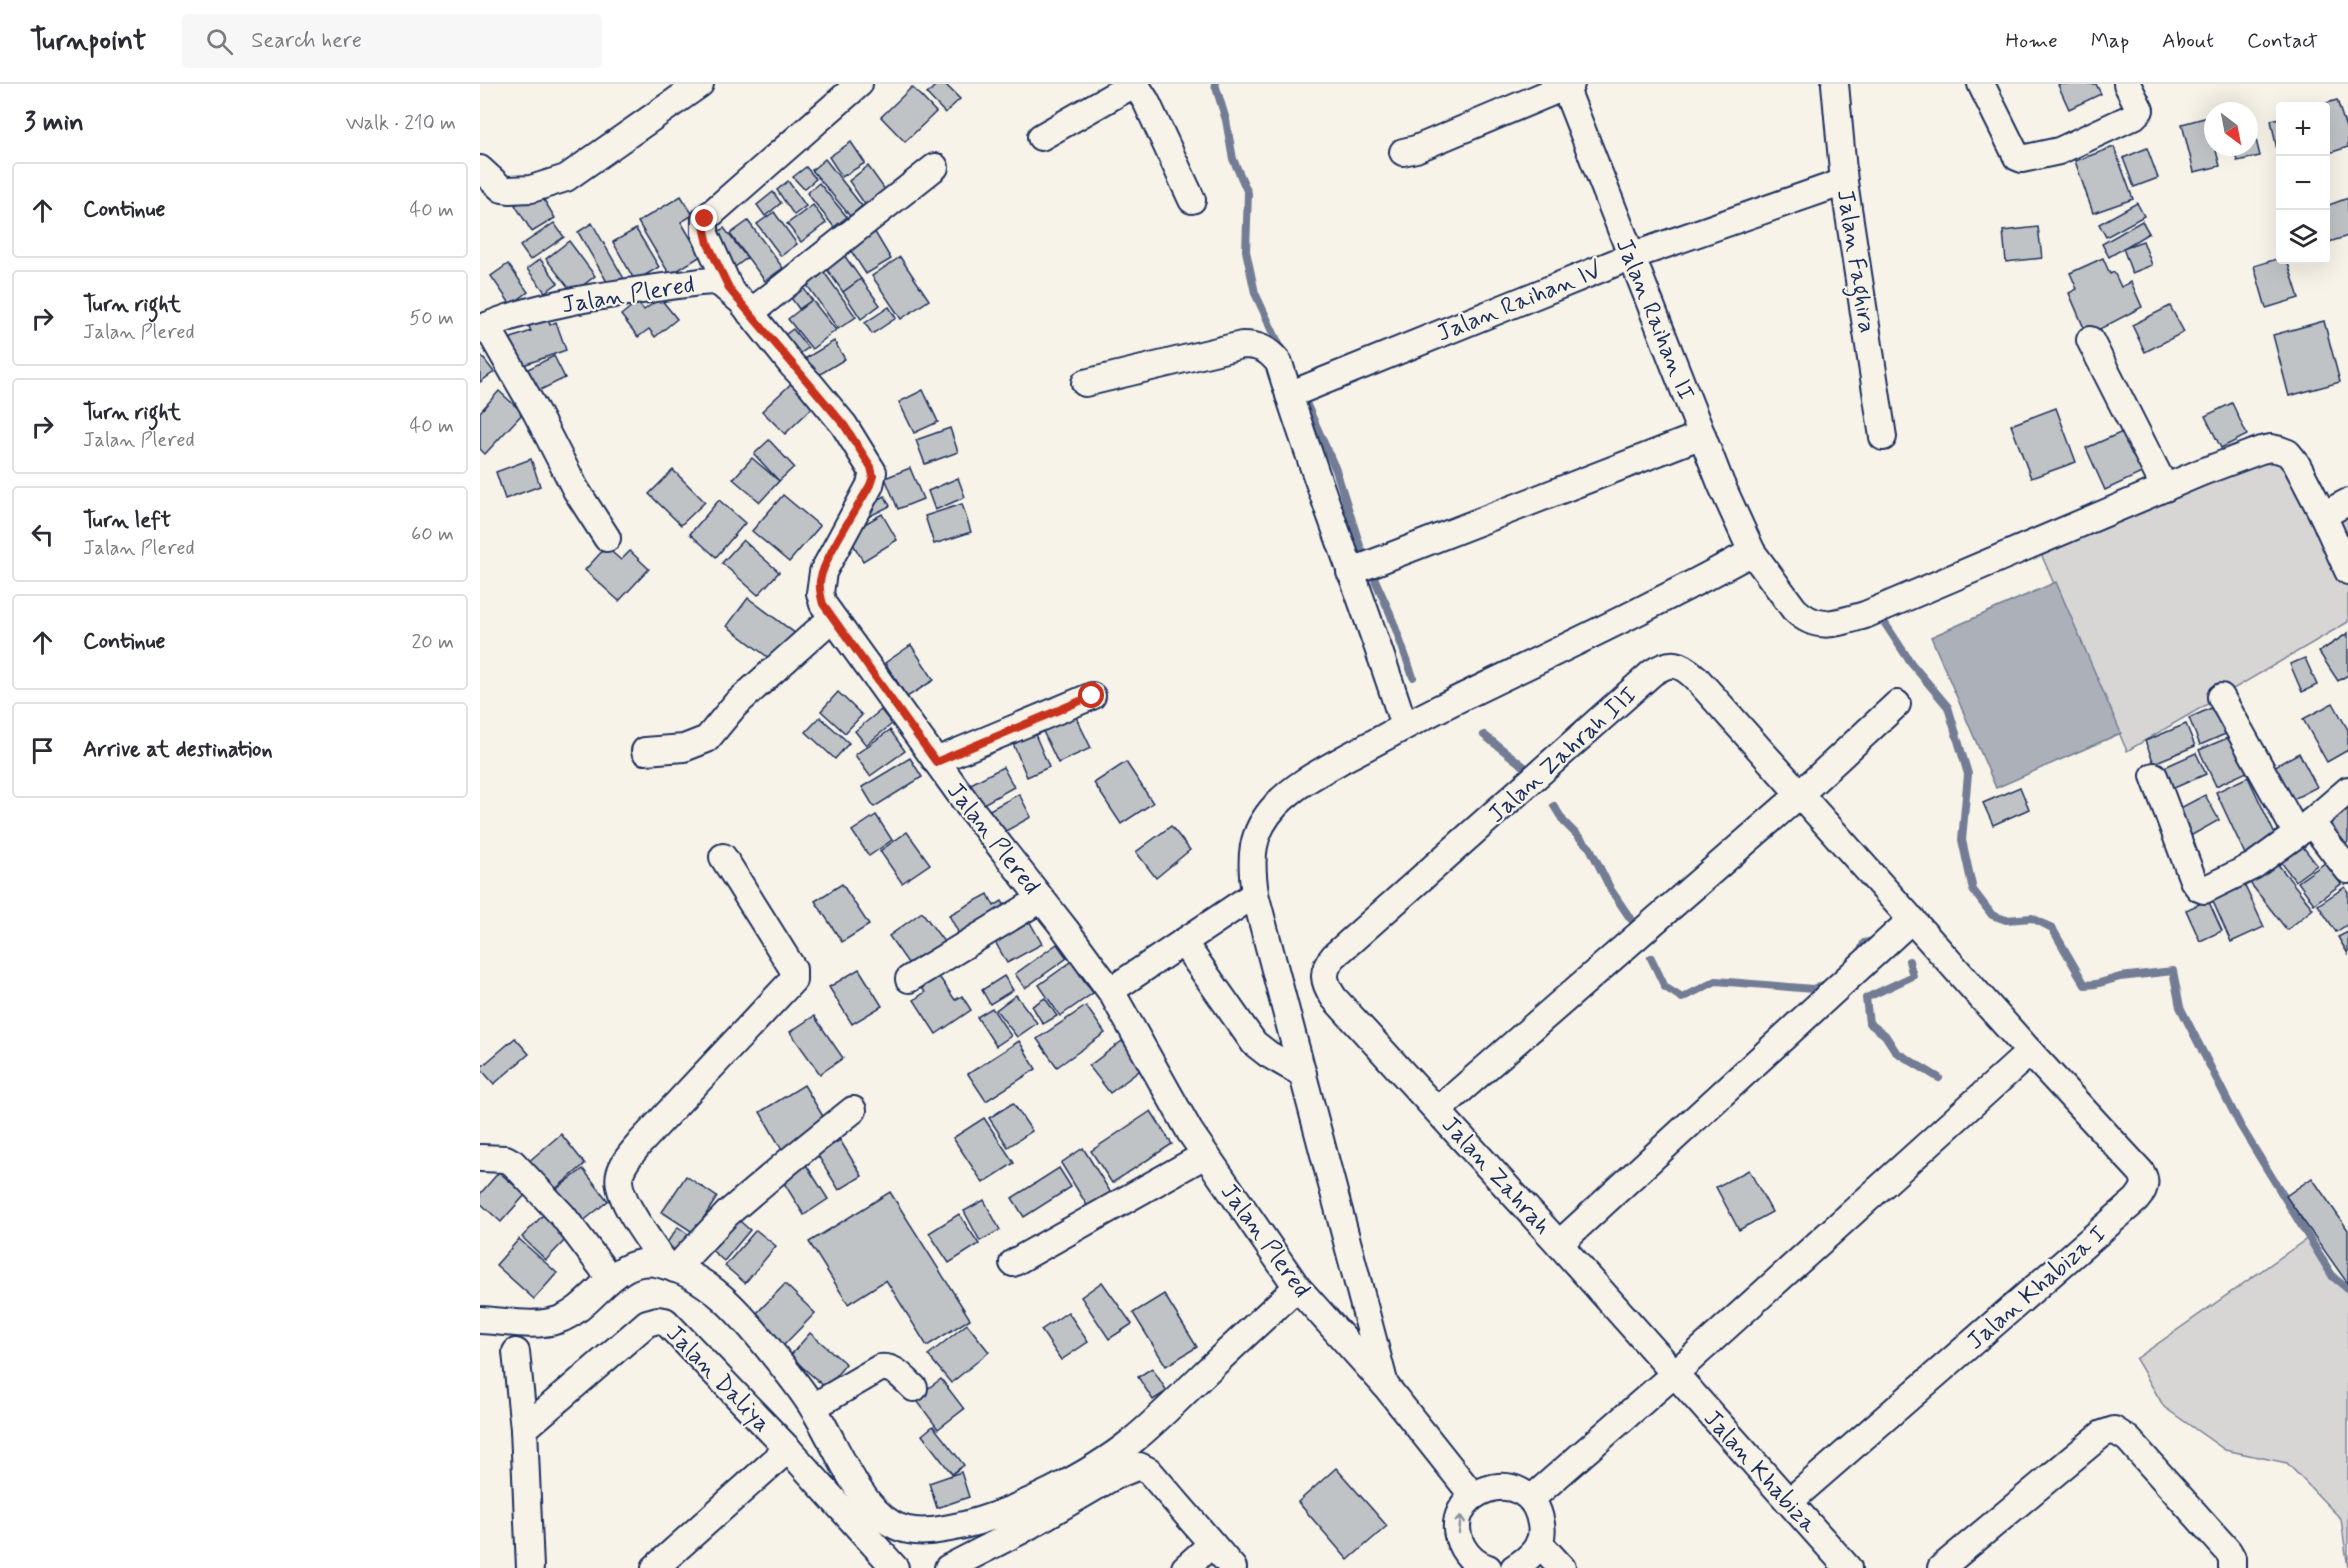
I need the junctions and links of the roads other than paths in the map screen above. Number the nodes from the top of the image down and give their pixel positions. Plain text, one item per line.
1 (700, 84) edge
2 (859, 84) edge
3 (1135, 84) edge
4 (1835, 84) edge
5 (1981, 84) edge
6 (2127, 84) edge
7 (1567, 85) edge
8 (1041, 137) dead end
9 (1402, 152) dead end
10 (935, 167) dead end
11 (480, 169) edge
12 (1844, 182) junction
13 (1192, 200) dead end
14 (1632, 256) junction
15 (730, 290) junction
16 (750, 314) junction
17 (484, 328) edge
18 (2090, 340) dead end
19 (1085, 382) dead end
20 (1292, 394) junction
21 (1702, 435) junction
22 (1883, 437) dead end
23 (2165, 488) junction
24 (2348, 502) edge
25 (2323, 515) junction
26 (607, 538) dead end
27 (1752, 552) junction
28 (1354, 570) junction
29 (2348, 571) edge
30 (832, 618) junction
31 (1092, 696) dead end
32 (2221, 697) dead end
33 (1897, 704) dead end
34 (1404, 726) junction
35 (645, 751) dead end
36 (936, 762) junction
37 (2154, 776) dead end
38 (2348, 790) edge
39 (1799, 795) junction
40 (2304, 828) junction
41 (723, 857) dead end
42 (2348, 870) edge
43 (1254, 894) junction
44 (1041, 899) junction
45 (1912, 918) junction
46 (1183, 942) junction
47 (1324, 975) joint
48 (909, 979) dead end
49 (1122, 983) dead end
50 (2030, 1052) junction
51 (1303, 1074) junction
52 (853, 1110) dead end
53 (1438, 1110) junction
54 (1205, 1155) junction
55 (480, 1158) edge
56 (1559, 1244) junction
57 (1013, 1263) dead end
58 (671, 1268) junction
59 (610, 1278) junction
60 (1297, 1287) junction
61 (480, 1320) edge
62 (516, 1352) dead end
63 (1673, 1375) junction
64 (1385, 1385) junction
65 (914, 1388) dead end
66 (813, 1407) junction
67 (524, 1429) junction
68 (788, 1449) junction
69 (1473, 1496) junction
70 (1531, 1499) junction
71 (1789, 1502) junction
72 (1539, 1543) junction
73 (1212, 1544) junction
74 (1469, 1564) edge
75 (530, 1568) edge
76 (655, 1568) edge
77 (895, 1568) edge
78 (948, 1568) edge
79 (1185, 1568) edge
80 (1233, 1568) edge
81 (1514, 1568) edge
82 (1562, 1568) edge
83 (1848, 1568) edge
84 (1941, 1568) edge
85 (2232, 1568) edge

1 - 11 street
2 - 15 street
3 - 8 street
3 - 13 street
4 - 12 street, Jalan Faghira
5 - 6 street
7 - 9 street
7 - 14 street, Jalan Raihan II
10 - 16 street
12 - 14 street, Jalan Raihan IV
12 - 22 street, Jalan Faghira
14 - 20 street, Jalan Raihan IV
14 - 21 street, Jalan Raihan II
15 - 16 street, Jalan Plered
15 - 17 street, Jalan Plered
16 - 30 street, Jalan Plered
17 - 26 street
18 - 23 street
19 - 20 street
20 - 28 street
21 - 27 street, Jalan Raihan II
21 - 28 street
23 - 25 street, Jalan Raihan II
23 - 27 street, Jalan Raihan II
24 - 25 street
25 - 29 street
27 - 34 street
28 - 34 street
30 - 35 street
30 - 36 street, Jalan Plered
31 - 36 street
32 - 40 street
33 - 39 street
34 - 43 street
36 - 44 street, Jalan Plered
37 - 40 street
38 - 40 street
39 - 45 street
39 - 47 street, Jalan Zahrah III
39 - 53 street
40 - 42 street
41 - 58 street
43 - 46 street
43 - 51 street
44 - 48 street
44 - 54 street, Jalan Plered
45 - 50 street
45 - 56 street
46 - 49 street
46 - 51 street
47 - 53 street, Jalan Zahrah
50 - 63 street
50 - 71 street, Jalan Khabiza I
51 - 64 street
52 - 58 street
53 - 56 street, Jalan Zahrah
54 - 57 street
54 - 60 street, Jalan Plered
55 - 59 street
56 - 63 street, Jalan Zahrah
58 - 59 street
58 - 66 street
59 - 61 street
60 - 64 street, Jalan Plered
60 - 66 street
62 - 67 street
63 - 70 street
63 - 71 street, Jalan Khabiza
64 - 69 street, Jalan Plered
65 - 66 street
67 - 68 street, Jalan Daliya
67 - 75 street
68 - 76 street
68 - 77 street, Jalan Daliya
69 - 70 street
74 -> 69 street
70 - 72 street
71 - 83 street, Jalan Khabiza
72 - 81 street
72 - 82 street
73 - 78 street
73 - 79 street
73 - 80 street
84 - 85 street

